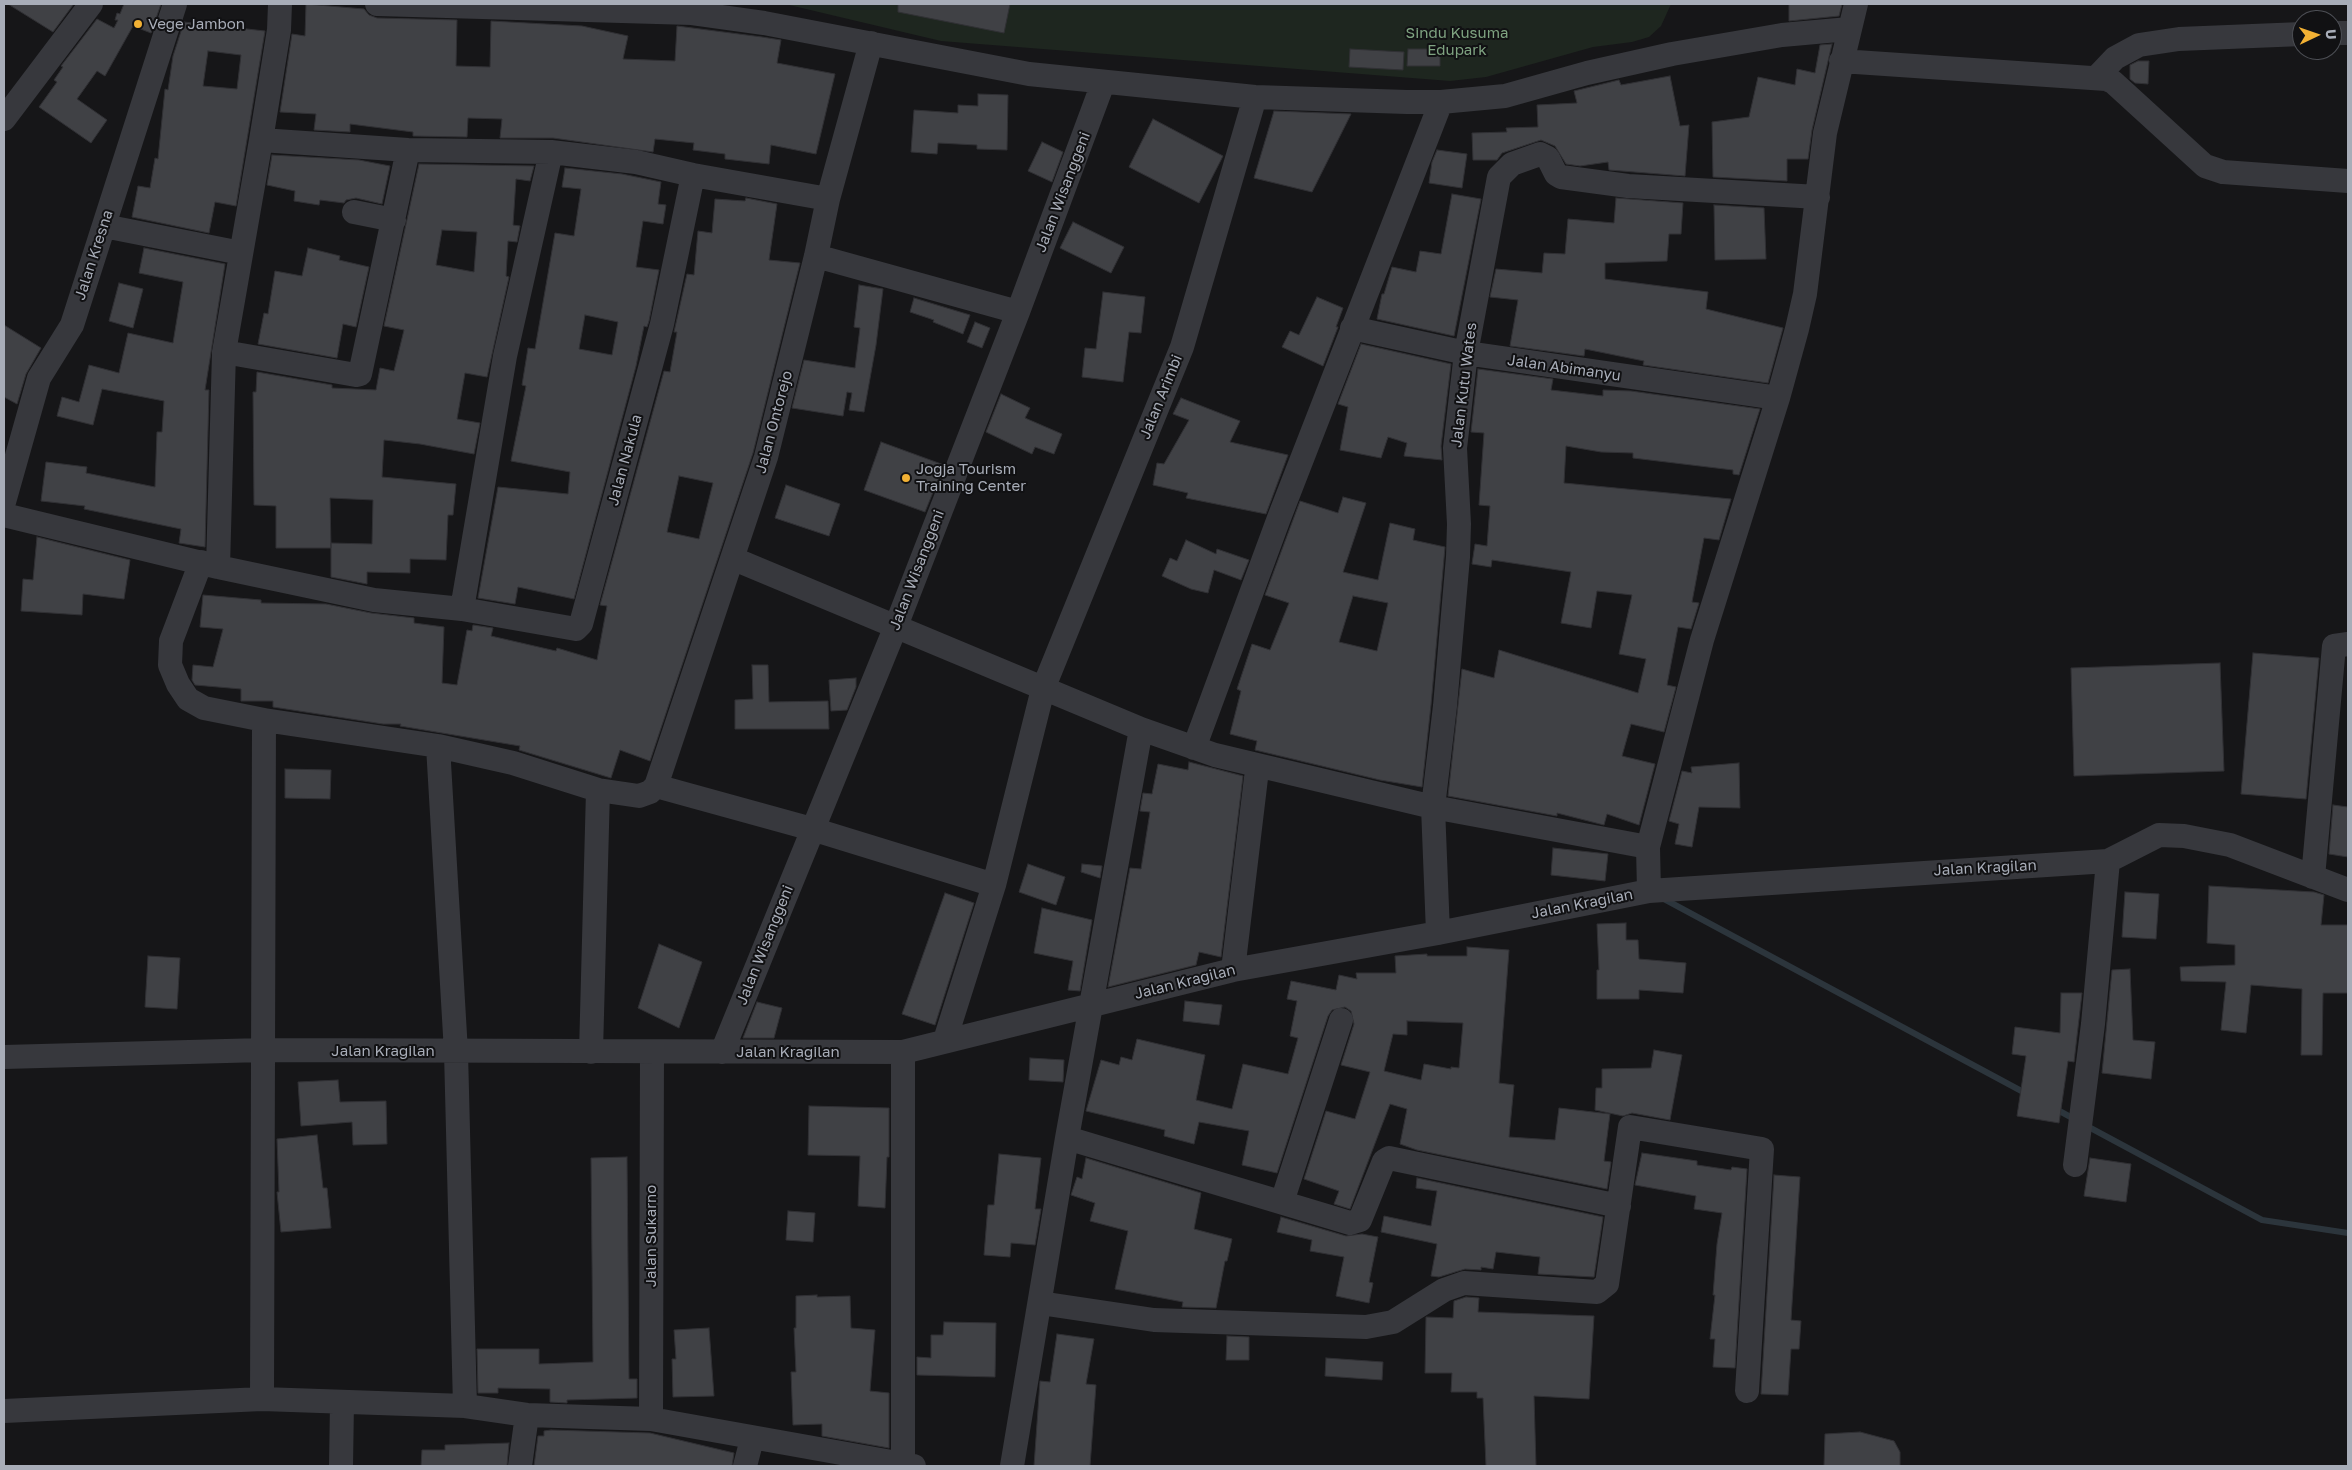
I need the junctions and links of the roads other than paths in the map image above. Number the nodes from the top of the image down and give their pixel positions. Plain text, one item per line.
1 (91, 4) edge
2 (175, 4) edge
3 (280, 4) edge
4 (377, 4) edge
5 (1856, 4) edge
6 (1849, 29) junction
7 (2292, 34) edge
8 (871, 43) junction
9 (1841, 61) junction
10 (2096, 78) junction
11 (1103, 84) junction
12 (1256, 97) junction
13 (1441, 102) junction
14 (4, 119) edge
15 (261, 140) junction
16 (408, 150) junction
17 (551, 152) junction
18 (693, 175) junction
19 (2348, 181) edge
20 (1818, 197) junction
21 (828, 199) junction
22 (354, 212) dead end
23 (394, 220) junction
24 (104, 226) junction
25 (241, 253) junction
26 (816, 256) junction
27 (1018, 312) junction
28 (1352, 328) junction
29 (224, 352) junction
30 (1466, 354) junction
31 (1778, 398) junction
32 (4, 502) edge
33 (4, 515) edge
34 (734, 559) junction
35 (209, 564) junction
36 (462, 609) junction
37 (896, 626) junction
38 (2348, 644) edge
39 (1043, 689) junction
40 (264, 720) junction
41 (1141, 729) junction
42 (438, 746) junction
43 (1194, 748) junction
44 (1256, 778) dead end
45 (653, 789) junction
46 (598, 790) junction
47 (1433, 807) junction
48 (812, 829) junction
49 (1648, 847) junction
50 (2108, 861) junction
51 (2313, 877) junction
52 (994, 885) junction
53 (2348, 890) edge
54 (1649, 891) junction
55 (1438, 933) junction
56 (1233, 970) junction
57 (1092, 1005) junction
58 (1341, 1020) dead end
59 (945, 1040) junction
60 (263, 1050) junction
61 (456, 1052) junction
62 (592, 1052) junction
63 (652, 1052) junction
64 (722, 1052) junction
65 (903, 1052) junction
66 (4, 1057) edge
67 (1067, 1138) junction
68 (2075, 1165) dead end
69 (1282, 1202) junction
70 (1619, 1206) junction
71 (1040, 1303) junction
72 (1747, 1390) dead end
73 (262, 1399) junction
74 (342, 1404) junction
75 (465, 1406) junction
76 (4, 1411) edge
77 (527, 1415) junction
78 (651, 1419) junction
79 (752, 1439) junction
80 (341, 1466) edge
81 (520, 1466) edge
82 (745, 1466) edge
83 (907, 1466) edge
84 (1012, 1466) edge

1 - 14 street
2 - 24 street, Jalan Kresna
3 - 15 street
4 - 8 street
5 - 6 street
6 - 9 street
6 - 13 street
7 - 10 street
8 - 11 street
8 - 21 street, Jalan Ontorejo
9 - 10 street
9 - 20 street
10 - 19 street
11 - 12 street
11 - 27 street, Jalan Wisanggeni
12 - 13 street
12 - 39 street, Jalan Arimbi
13 - 28 street
15 - 16 street
15 - 25 street
16 - 17 street
16 - 23 street
17 - 18 street
17 - 36 street
18 - 21 street
18 - 36 street, Jalan Nakula
20 - 30 street, Jalan Kutu Wates
20 - 31 street
21 - 26 street, Jalan Ontorejo
22 - 23 street
23 - 29 street
24 - 25 street
24 - 32 street, Jalan Kresna
25 - 29 street
26 - 27 street
26 - 34 street, Jalan Ontorejo
27 - 37 street, Jalan Wisanggeni
28 - 30 street, Jalan Abimanyu
28 - 43 street
29 - 35 street
30 - 31 street, Jalan Abimanyu
30 - 47 street, Jalan Kutu Wates
31 - 49 street
33 - 35 street
34 - 37 street
34 - 45 street, Jalan Ontorejo
35 - 36 street
35 - 40 street
37 - 39 street
37 - 48 street, Jalan Wisanggeni
38 - 51 street
39 - 41 street
39 - 52 street, Jalan Arimbi
40 - 42 street
40 - 60 street
41 - 43 street
41 - 57 street
42 - 46 street
42 - 61 street
43 - 47 street
44 - 56 street
45 - 46 street
45 - 48 street
46 - 62 street
47 - 49 street
47 - 55 street, Jalan Kutu Wates
48 - 52 street
48 - 64 street, Jalan Wisanggeni
49 - 54 street
50 - 51 street, Jalan Kragilan
50 - 54 street, Jalan Kragilan
50 - 68 street
51 - 53 street, Jalan Kragilan
52 - 59 street, Jalan Arimbi
54 - 55 street, Jalan Kragilan
55 - 56 street, Jalan Kragilan
56 - 57 street, Jalan Kragilan
57 - 59 street, Jalan Kragilan
57 - 67 street
58 - 69 street
59 - 65 street, Jalan Kragilan
60 - 61 street, Jalan Kragilan
60 - 66 street, Jalan Kragilan
60 - 73 street
61 - 62 street, Jalan Kragilan
61 - 75 street
62 - 63 street, Jalan Kragilan
63 - 64 street, Jalan Kragilan
63 - 78 street, Jalan Sukarno
64 - 65 street, Jalan Kragilan
65 - 83 street
67 - 69 street
67 - 71 street
69 - 70 street
70 - 71 street
70 - 72 street
71 - 84 street
73 - 74 street
73 - 76 street
74 - 75 street
74 - 80 street
75 - 77 street
77 - 78 street
77 - 81 street
78 - 79 street
79 - 82 street
79 - 83 street

